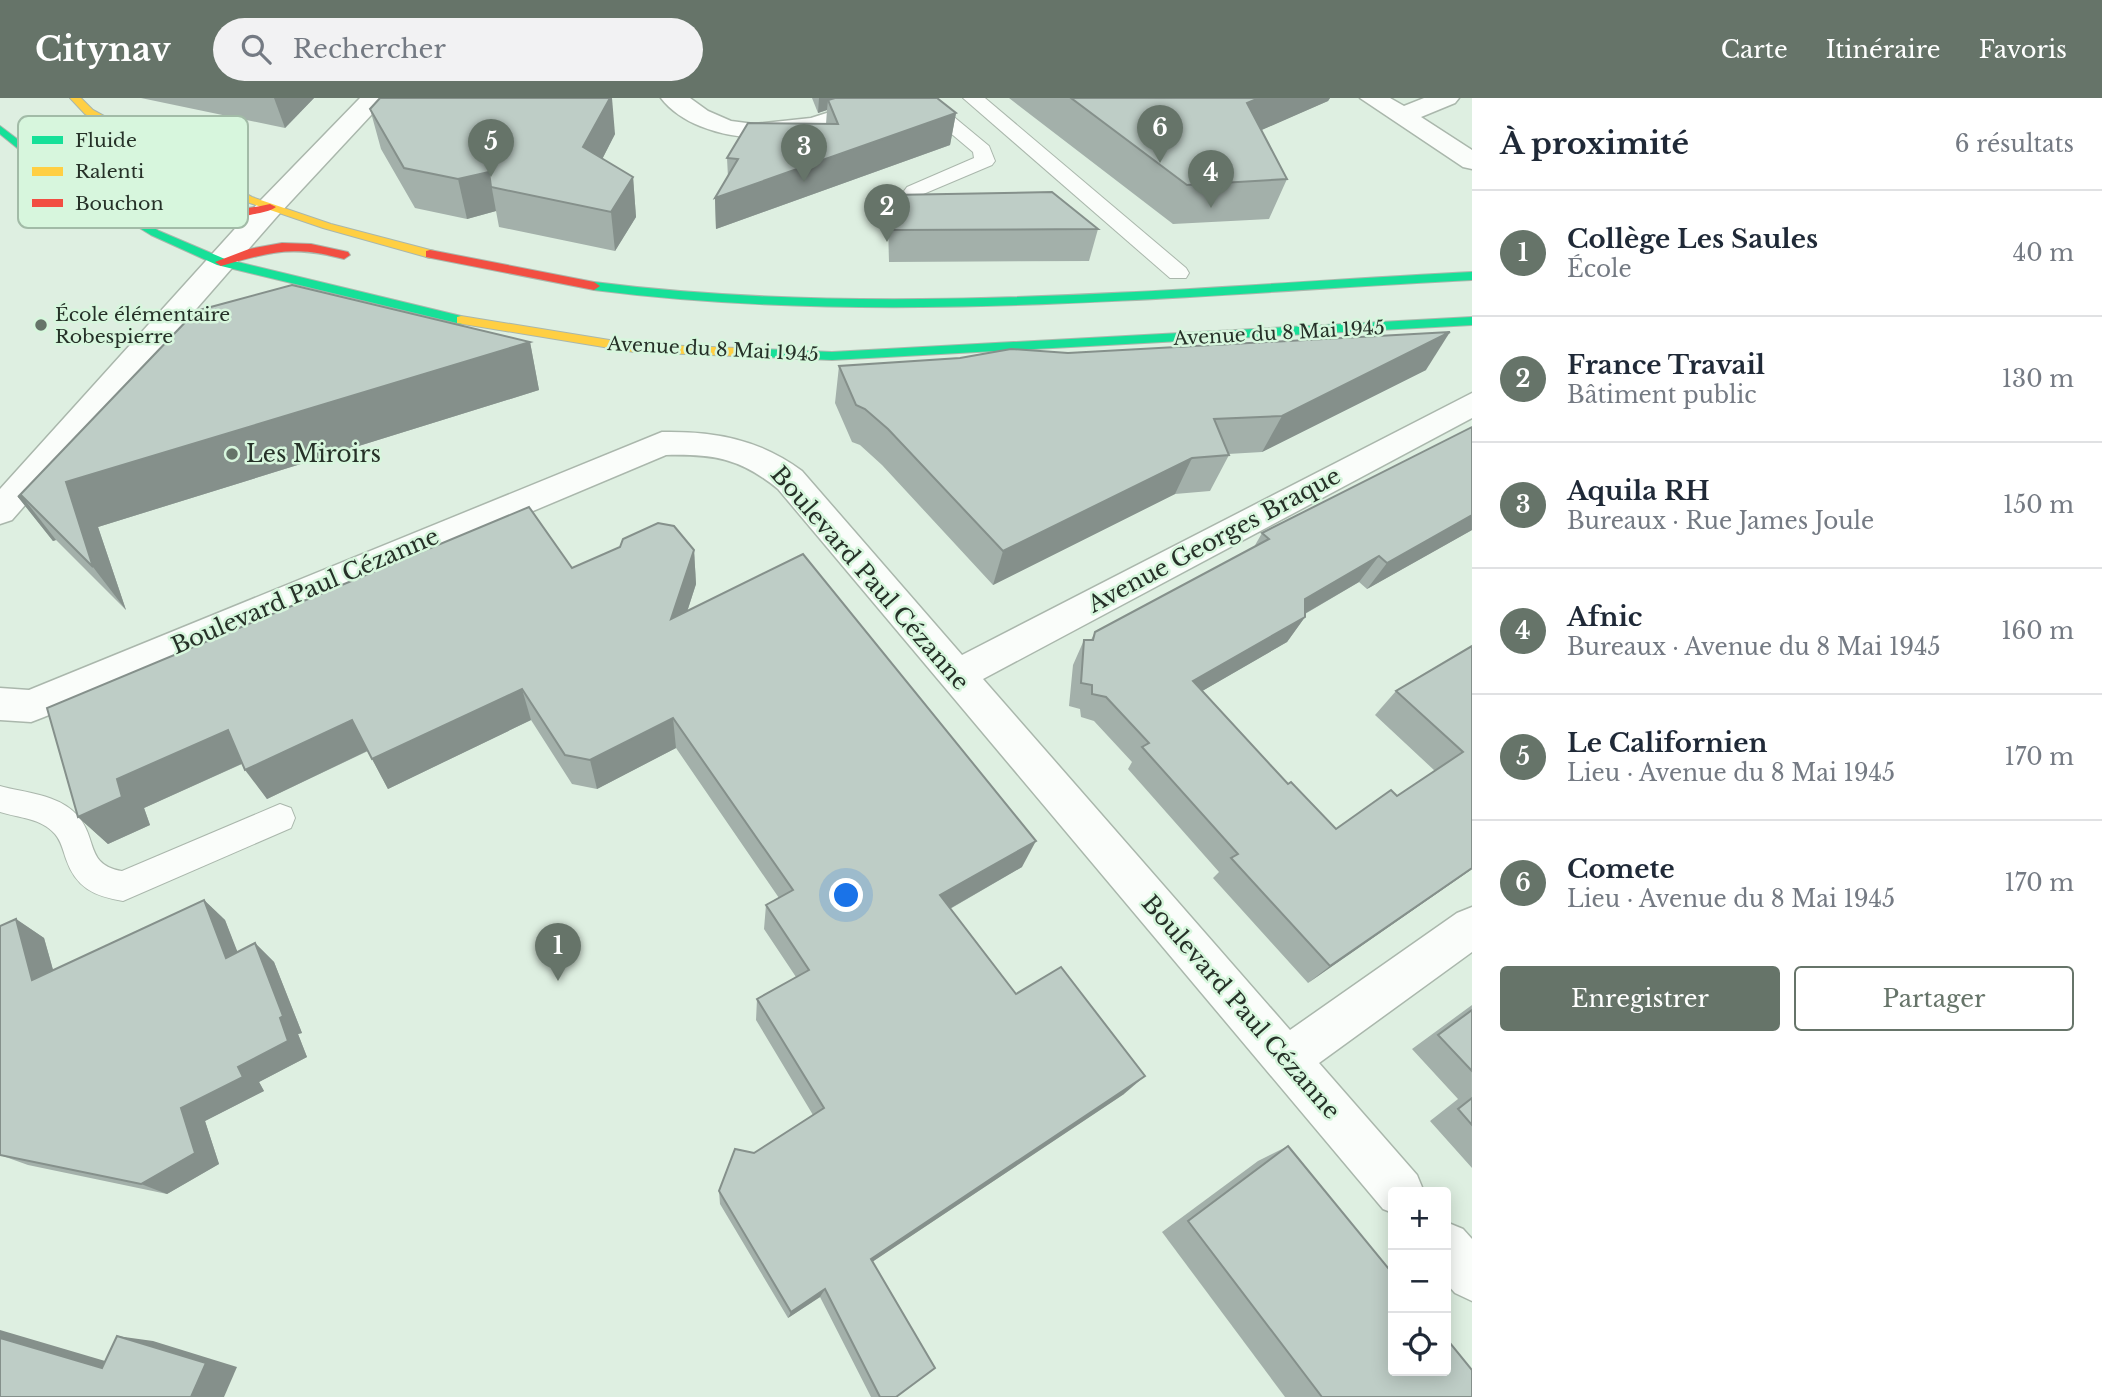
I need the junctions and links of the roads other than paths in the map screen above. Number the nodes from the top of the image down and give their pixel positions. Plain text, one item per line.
1 (75, 98) edge
2 (374, 98) edge
3 (674, 98) edge
4 (899, 98) edge
5 (919, 98) edge
6 (973, 98) edge
7 (1373, 98) edge
8 (1446, 98) edge
9 (96, 116) edge
10 (1402, 116) junction
11 (0, 129) edge
12 (17, 143) edge
13 (1472, 161) edge
14 (914, 191) dead end
15 (248, 197) edge
16 (270, 207) junction
17 (248, 215) edge
18 (147, 228) edge
19 (359, 260) dead end
20 (221, 262) junction
21 (1178, 273) dead end
22 (1472, 276) edge
23 (618, 289) junction
24 (542, 292) dead end
25 (1472, 321) edge
26 (1472, 404) edge
27 (0, 511) edge
28 (956, 675) junction
29 (0, 704) edge
30 (0, 799) edge
31 (281, 818) dead end
32 (1472, 927) edge
33 (1286, 1059) junction
34 (1396, 1187) edge
35 (1449, 1250) edge
36 (1472, 1276) edge

1 - 9 main road
2 - 16 street
3 - 4 street
5 - 14 lane
6 - 21 lane
7 - 10 street
8 - 10 street
10 - 13 street
11 - 12 main road, Avenue du 8 Mai 1945
15 - 16 main road
16 - 17 main road
16 - 20 street
16 - 23 main road
18 - 20 main road, Avenue du 8 Mai 1945
19 - 20 main road
20 - 25 main road, Avenue du 8 Mai 1945
20 - 27 street
22 - 23 main road
23 - 24 main road
26 - 28 street, Avenue Georges Braque
28 - 29 street, Boulevard Paul Cézanne
28 - 33 street, Boulevard Paul Cézanne
30 - 31 lane
32 - 33 street
33 - 34 street, Boulevard Paul Cézanne
35 - 36 street

